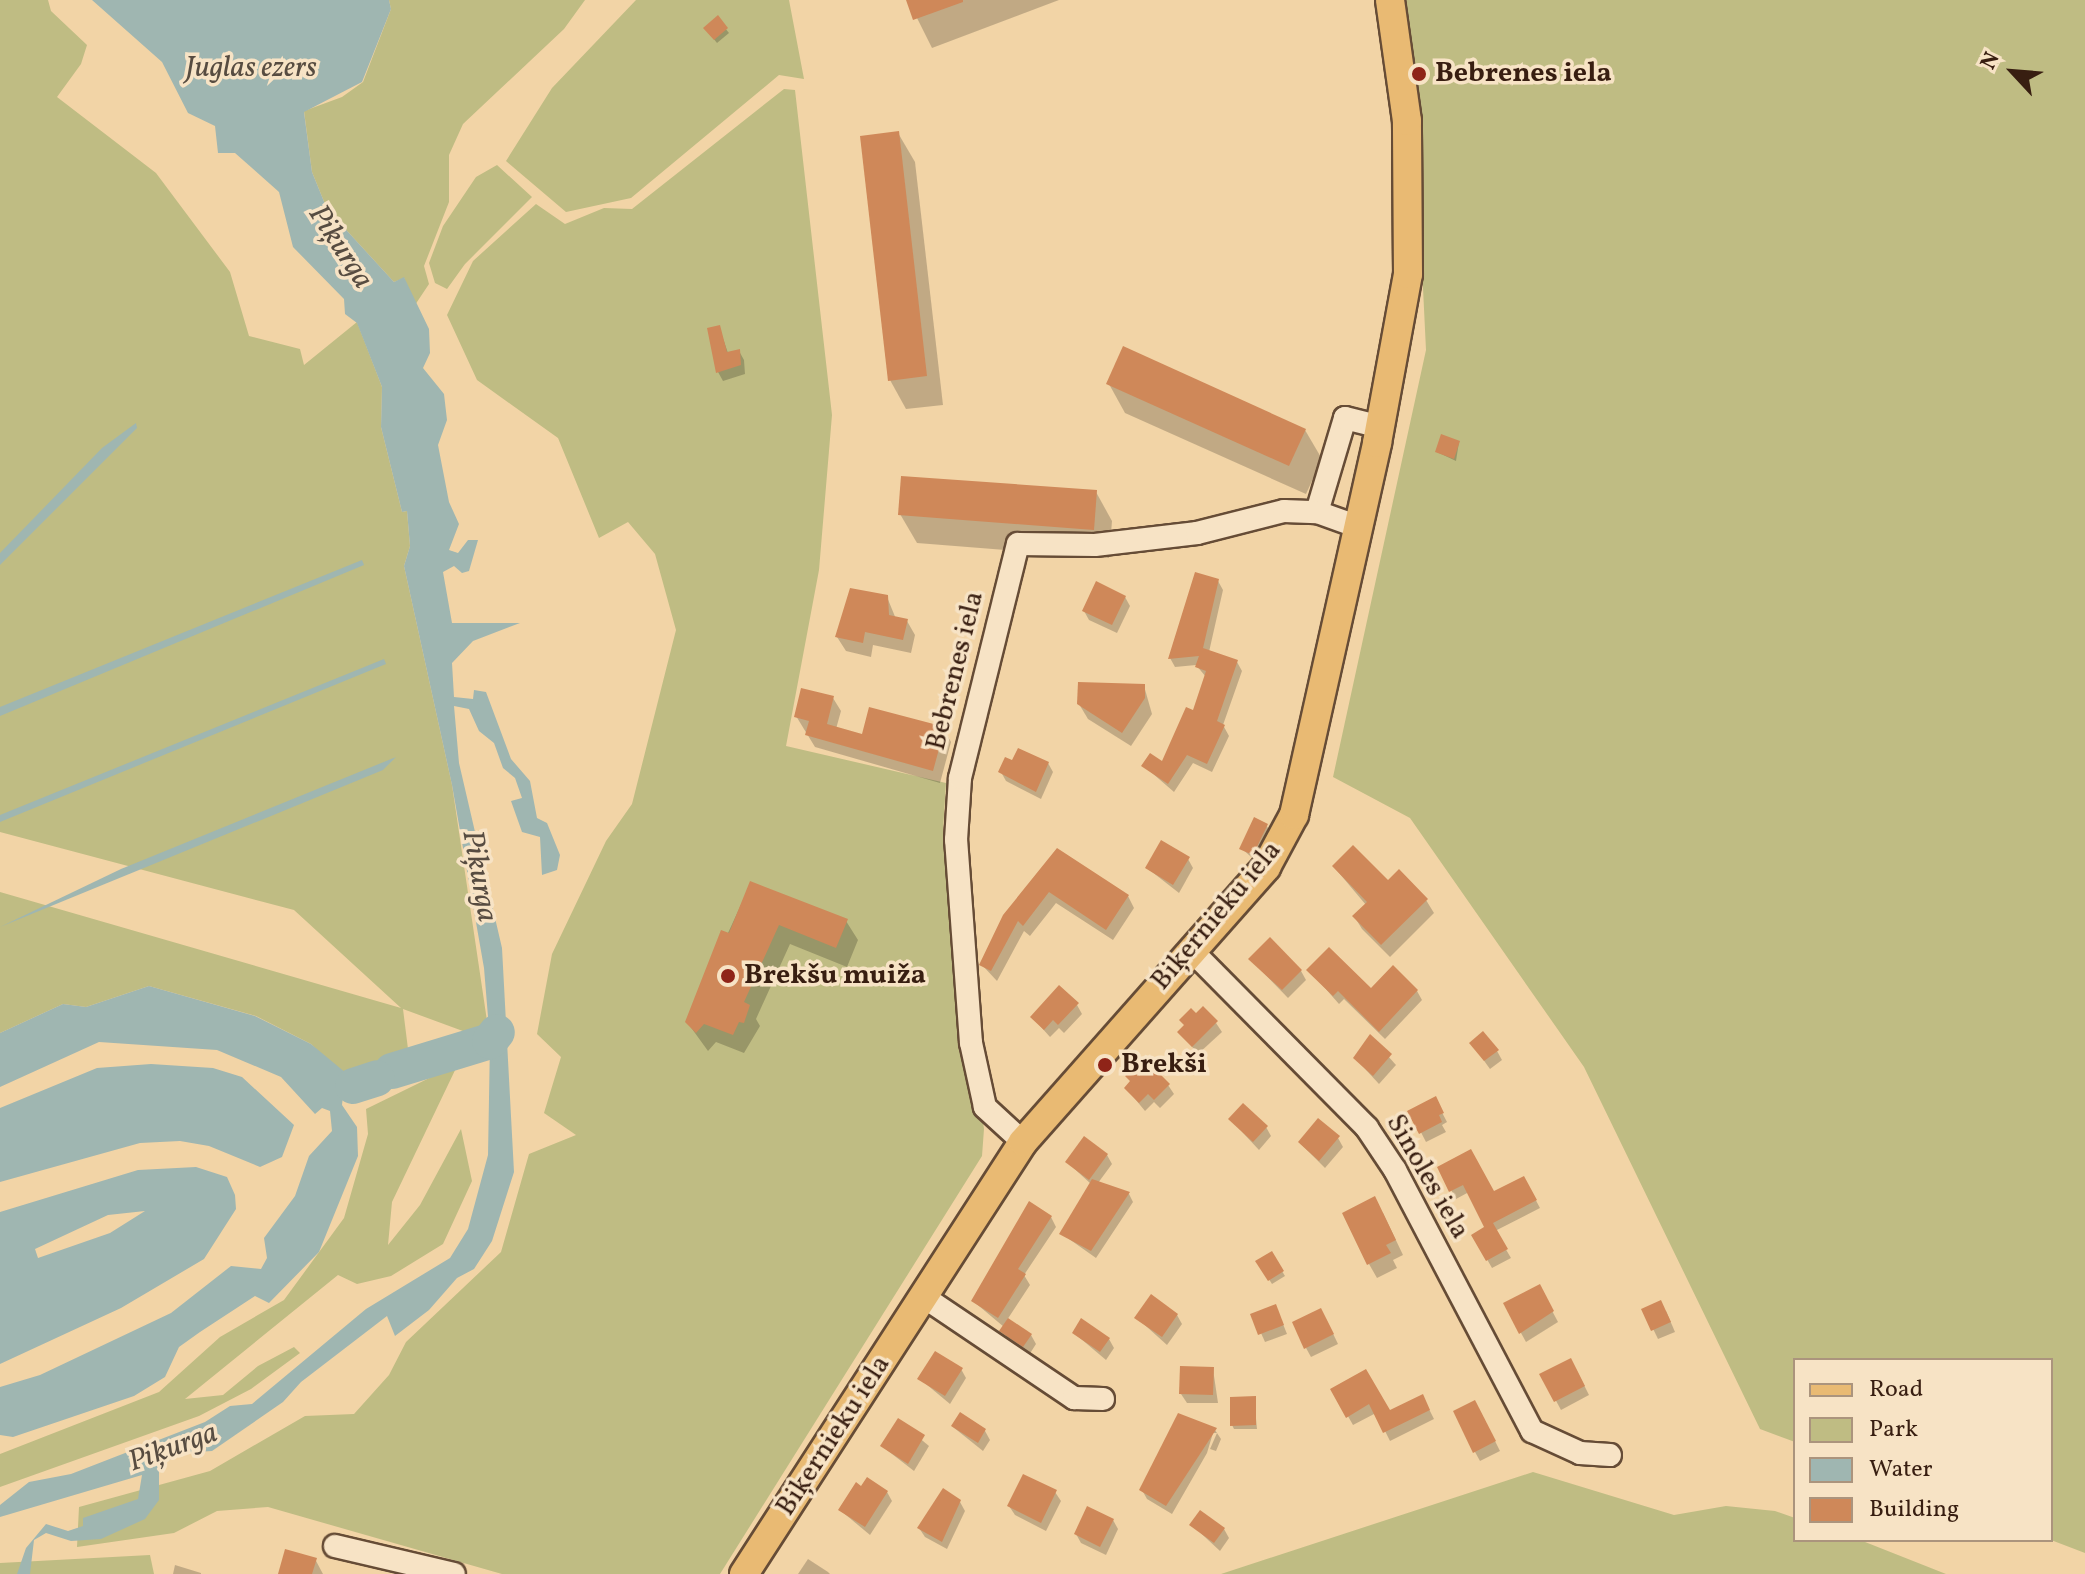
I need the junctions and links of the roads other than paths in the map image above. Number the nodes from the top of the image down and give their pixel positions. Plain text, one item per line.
1 (1390, 0) edge
2 (1380, 427) junction
3 (1317, 512) junction
4 (1359, 527) junction
5 (1192, 951) junction
6 (1023, 1142) junction
7 (924, 1297) junction
8 (1103, 1399) dead end
9 (1610, 1455) dead end
10 (335, 1546) dead end
11 (454, 1574) edge
12 (744, 1574) edge

1 - 2 main road, Biķernieku iela
2 - 3 street
2 - 4 main road, Biķernieku iela
3 - 4 street, Bebrenes iela
3 - 6 street, Bebrenes iela
4 - 5 main road, Biķernieku iela
5 - 6 main road, Biķernieku iela
5 - 9 street, Sinoles iela
6 - 7 main road, Biķernieku iela
7 - 8 street
7 - 12 main road, Biķernieku iela
10 - 11 street

